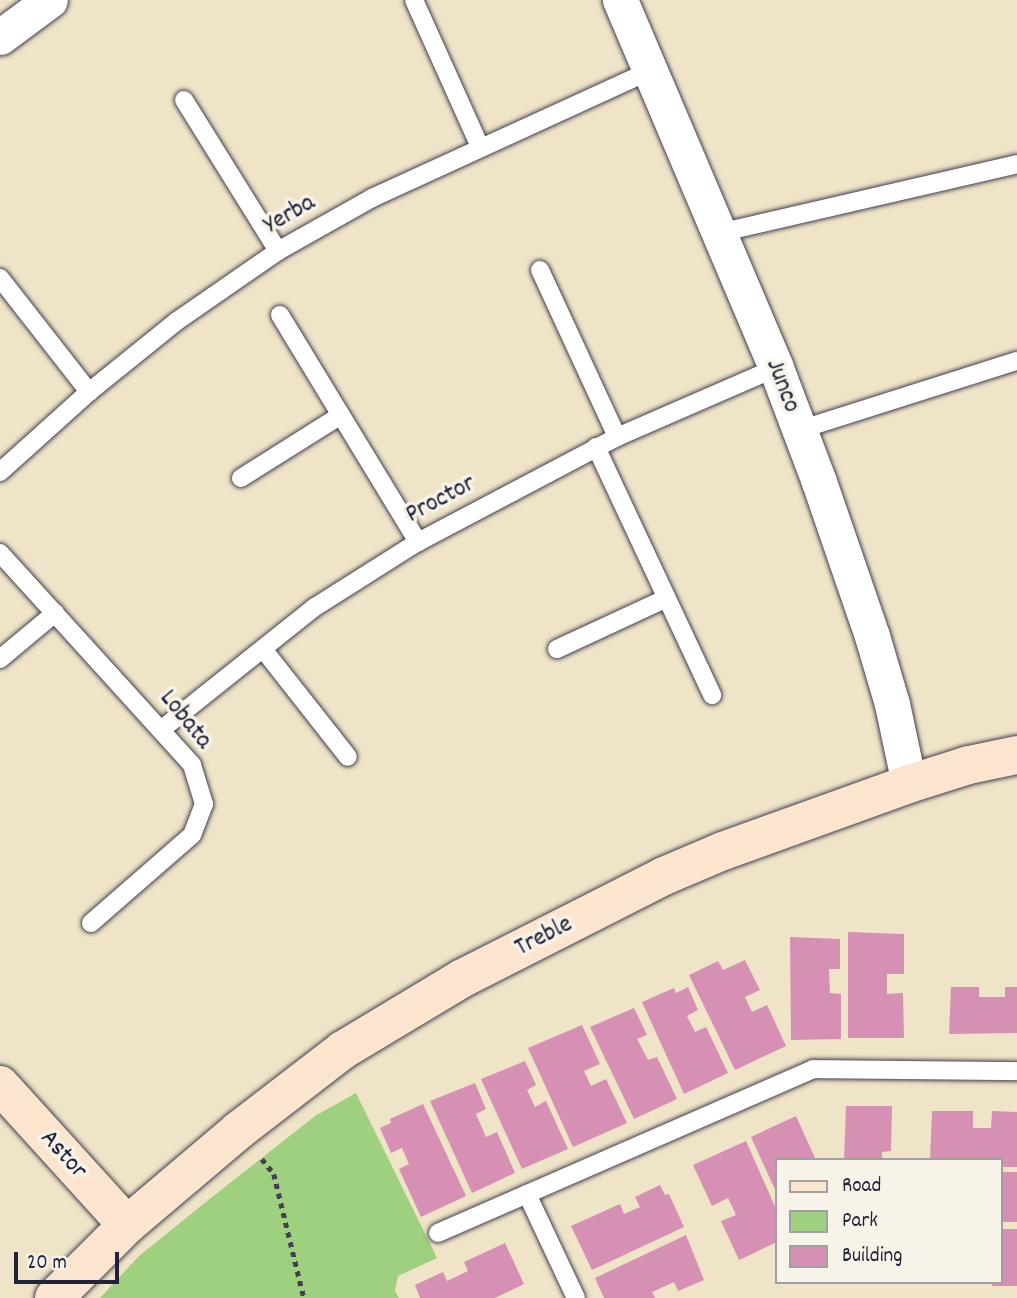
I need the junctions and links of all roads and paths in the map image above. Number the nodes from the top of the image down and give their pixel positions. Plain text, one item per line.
1 (50, 0) edge
2 (414, 0) edge
3 (620, 0) edge
4 (0, 37) edge
5 (650, 71) junction
6 (184, 100) dead end
7 (480, 147) junction
8 (1017, 164) edge
9 (719, 233) junction
10 (278, 251) junction
11 (540, 270) dead end
12 (0, 278) edge
13 (280, 315) dead end
14 (1017, 361) edge
15 (775, 368) junction
16 (89, 392) junction
17 (341, 415) junction
18 (799, 430) junction
19 (617, 436) junction
20 (596, 447) junction
21 (0, 472) edge
22 (241, 478) dead end
23 (418, 542) junction
24 (0, 553) edge
25 (667, 598) junction
26 (55, 613) junction
27 (263, 649) junction
28 (557, 649) dead end
29 (0, 659) edge
30 (712, 695) dead end
31 (162, 729) junction
32 (1017, 755) edge
33 (348, 757) dead end
34 (909, 784) junction
35 (91, 923) dead end
36 (1017, 1071) edge
37 (0, 1085) edge
38 (239, 1130) junction
39 (527, 1194) junction
40 (127, 1225) junction
41 (438, 1233) dead end
42 (54, 1298) edge
43 (304, 1298) edge
44 (576, 1298) edge

1 - 4 street
2 - 7 lane
3 - 5 street, Junco
5 - 7 lane, Yerba
5 - 9 street, Junco
6 - 10 lane
7 - 10 lane, Yerba
8 - 9 lane
9 - 15 street, Junco
10 - 16 lane, Yerba
11 - 19 lane
12 - 16 lane
13 - 17 lane
14 - 18 lane
15 - 18 street, Junco
15 - 19 lane, Proctor
16 - 21 lane, Yerba
17 - 22 lane
17 - 23 lane
18 - 34 street, Junco
19 - 20 lane, Proctor
20 - 23 lane, Proctor
20 - 25 lane
23 - 27 lane, Proctor
24 - 26 lane, Lobata
25 - 28 lane
25 - 30 lane
26 - 29 lane
26 - 31 lane, Lobata
27 - 31 lane, Proctor
27 - 33 lane
31 - 35 lane, Lobata
32 - 34 street, Treble
34 - 38 street, Treble
36 - 39 lane
37 - 40 street, Astor
38 - 40 street, Treble
38 - 43 path
39 - 41 lane
39 - 44 lane
40 - 42 street, Treble

